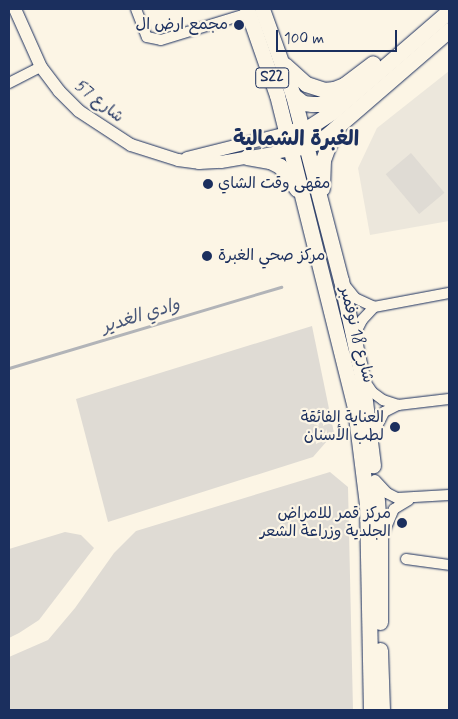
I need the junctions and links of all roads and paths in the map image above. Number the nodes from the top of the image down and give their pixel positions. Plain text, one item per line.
1 (15, 9) edge
2 (136, 9) edge
3 (437, 9) edge
4 (253, 10) edge
5 (449, 11) edge
6 (447, 33) edge
7 (281, 61) junction
8 (41, 67) junction
9 (9, 83) edge
10 (356, 90) junction
11 (292, 95) junction
12 (345, 120) junction
13 (302, 129) junction
14 (286, 133) junction
15 (306, 146) junction
16 (291, 150) junction
17 (247, 157) junction
18 (178, 160) junction
19 (304, 198) junction
20 (324, 217) junction
21 (341, 280) junction
22 (449, 293) edge
23 (374, 307) junction
24 (354, 336) junction
25 (362, 377) junction
26 (449, 399) edge
27 (398, 405) junction
28 (371, 440) junction
29 (375, 480) junction
30 (449, 495) edge
31 (414, 498) junction
32 (380, 540) junction
33 (406, 559) dead end
34 (449, 565) edge
35 (371, 710) edge
36 (382, 710) edge

1 - 8 street, شارع 57
2 - 4 street
3 - 7 main road
4 - 7 main road, شارع 18 نوفمبر / S22
4 - 14 main road, شارع 18 نوفمبر / S22
5 - 10 main road
6 - 12 main road
7 - 11 main road, شارع 18 نوفمبر / S22
8 - 9 street
8 - 18 street, شارع 57
10 - 11 main road
10 - 13 main road
11 - 13 main road, شارع 18 نوفمبر / S22
12 - 15 main road
12 - 20 main road
13 - 14 main road
13 - 15 main road, شارع 18 نوفمبر / S22
14 - 16 main road, شارع 18 نوفمبر / S22
14 - 18 street
15 - 16 main road
15 - 20 main road, شارع 18 نوفمبر / S22
16 - 17 street, شارع 57
16 - 19 main road, شارع 18 نوفمبر / S22
17 - 18 street, شارع 57
17 - 19 main road
19 - 35 main road, شارع 18 نوفمبر / S22
20 - 21 main road, شارع 18 نوفمبر / S22
21 - 23 street
21 - 24 main road, شارع 18 نوفمبر / S22
22 - 23 street
23 - 24 street
24 - 25 main road, شارع 18 نوفمبر / S22
25 - 27 street
25 - 28 main road, شارع 18 نوفمبر / S22
26 - 27 street
27 - 28 street
28 - 29 main road, شارع 18 نوفمبر / S22
29 - 31 street
29 - 32 main road, شارع 18 نوفمبر / S22
30 - 31 street
31 - 32 street
32 - 36 main road, شارع 18 نوفمبر / S22
33 - 34 street

